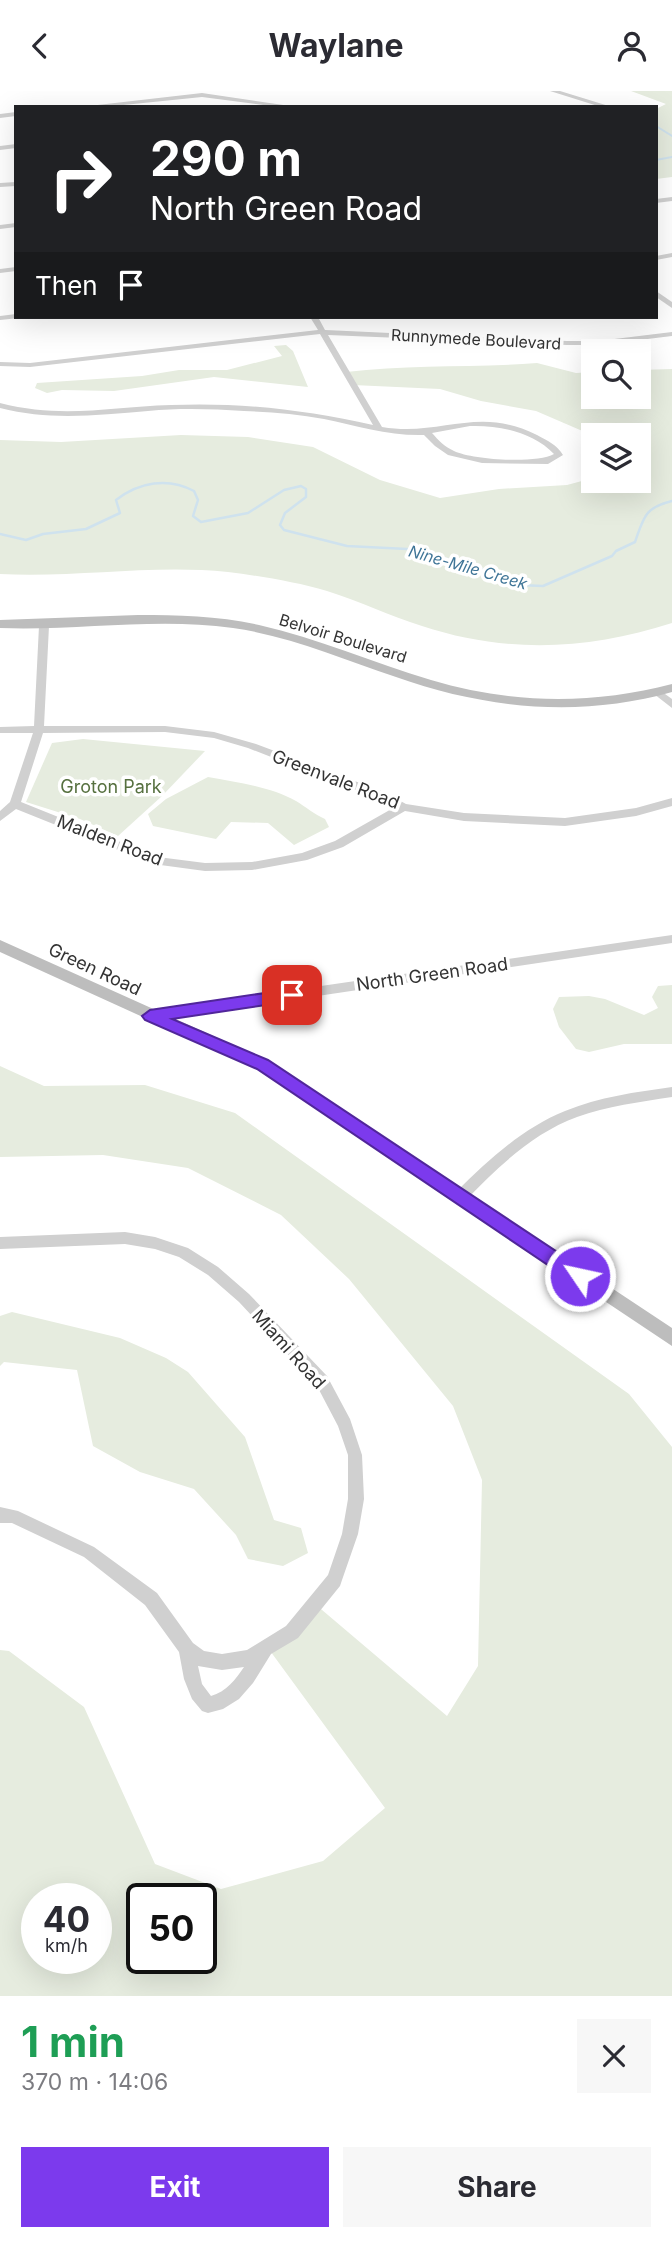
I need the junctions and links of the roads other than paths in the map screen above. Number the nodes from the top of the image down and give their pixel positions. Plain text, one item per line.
1 (552, 91) edge
2 (185, 93) edge
3 (98, 105) edge
4 (281, 105) edge
5 (603, 105) edge
6 (658, 295) edge
7 (672, 306) edge
8 (315, 319) edge
9 (322, 332) junction
10 (672, 334) edge
11 (0, 364) edge
12 (0, 405) edge
13 (366, 408) junction
14 (343, 420) junction
15 (378, 427) junction
16 (426, 432) junction
17 (0, 624) edge
18 (44, 626) junction
19 (672, 688) edge
20 (658, 692) junction
21 (672, 705) edge
22 (39, 729) junction
23 (0, 730) edge
24 (672, 802) edge
25 (15, 804) junction
26 (404, 807) junction
27 (0, 817) edge
28 (672, 939) edge
29 (0, 946) edge
30 (150, 1016) junction
31 (672, 1092) edge
32 (461, 1196) junction
33 (0, 1243) edge
34 (672, 1338) edge
35 (0, 1515) edge
36 (268, 1648) junction
37 (187, 1649) junction

1 - 5 street
2 - 3 street
2 - 4 street
6 - 7 street
8 - 9 street
9 - 10 street, Runnymede Boulevard
9 - 11 street
9 - 13 street
12 - 14 street
13 - 14 street
13 - 15 street
14 - 15 street
15 - 16 street
16 - 16 street
17 - 18 street, Belvoir Boulevard
18 - 20 street, Belvoir Boulevard
18 - 22 street
19 - 20 street, Belvoir Boulevard
20 - 21 street
22 - 23 street, Greenvale Road
22 - 25 street
22 - 26 street, Greenvale Road
24 - 26 street, Greenvale Road
25 - 26 street, Malden Road
25 - 27 street
28 - 30 street, North Green Road
29 - 30 street, Green Road
30 - 32 street, Green Road
31 - 32 street
32 - 34 street, Green Road
33 - 36 street, Miami Road
35 - 37 street
36 - 37 street, Miami Road
36 - 37 street

